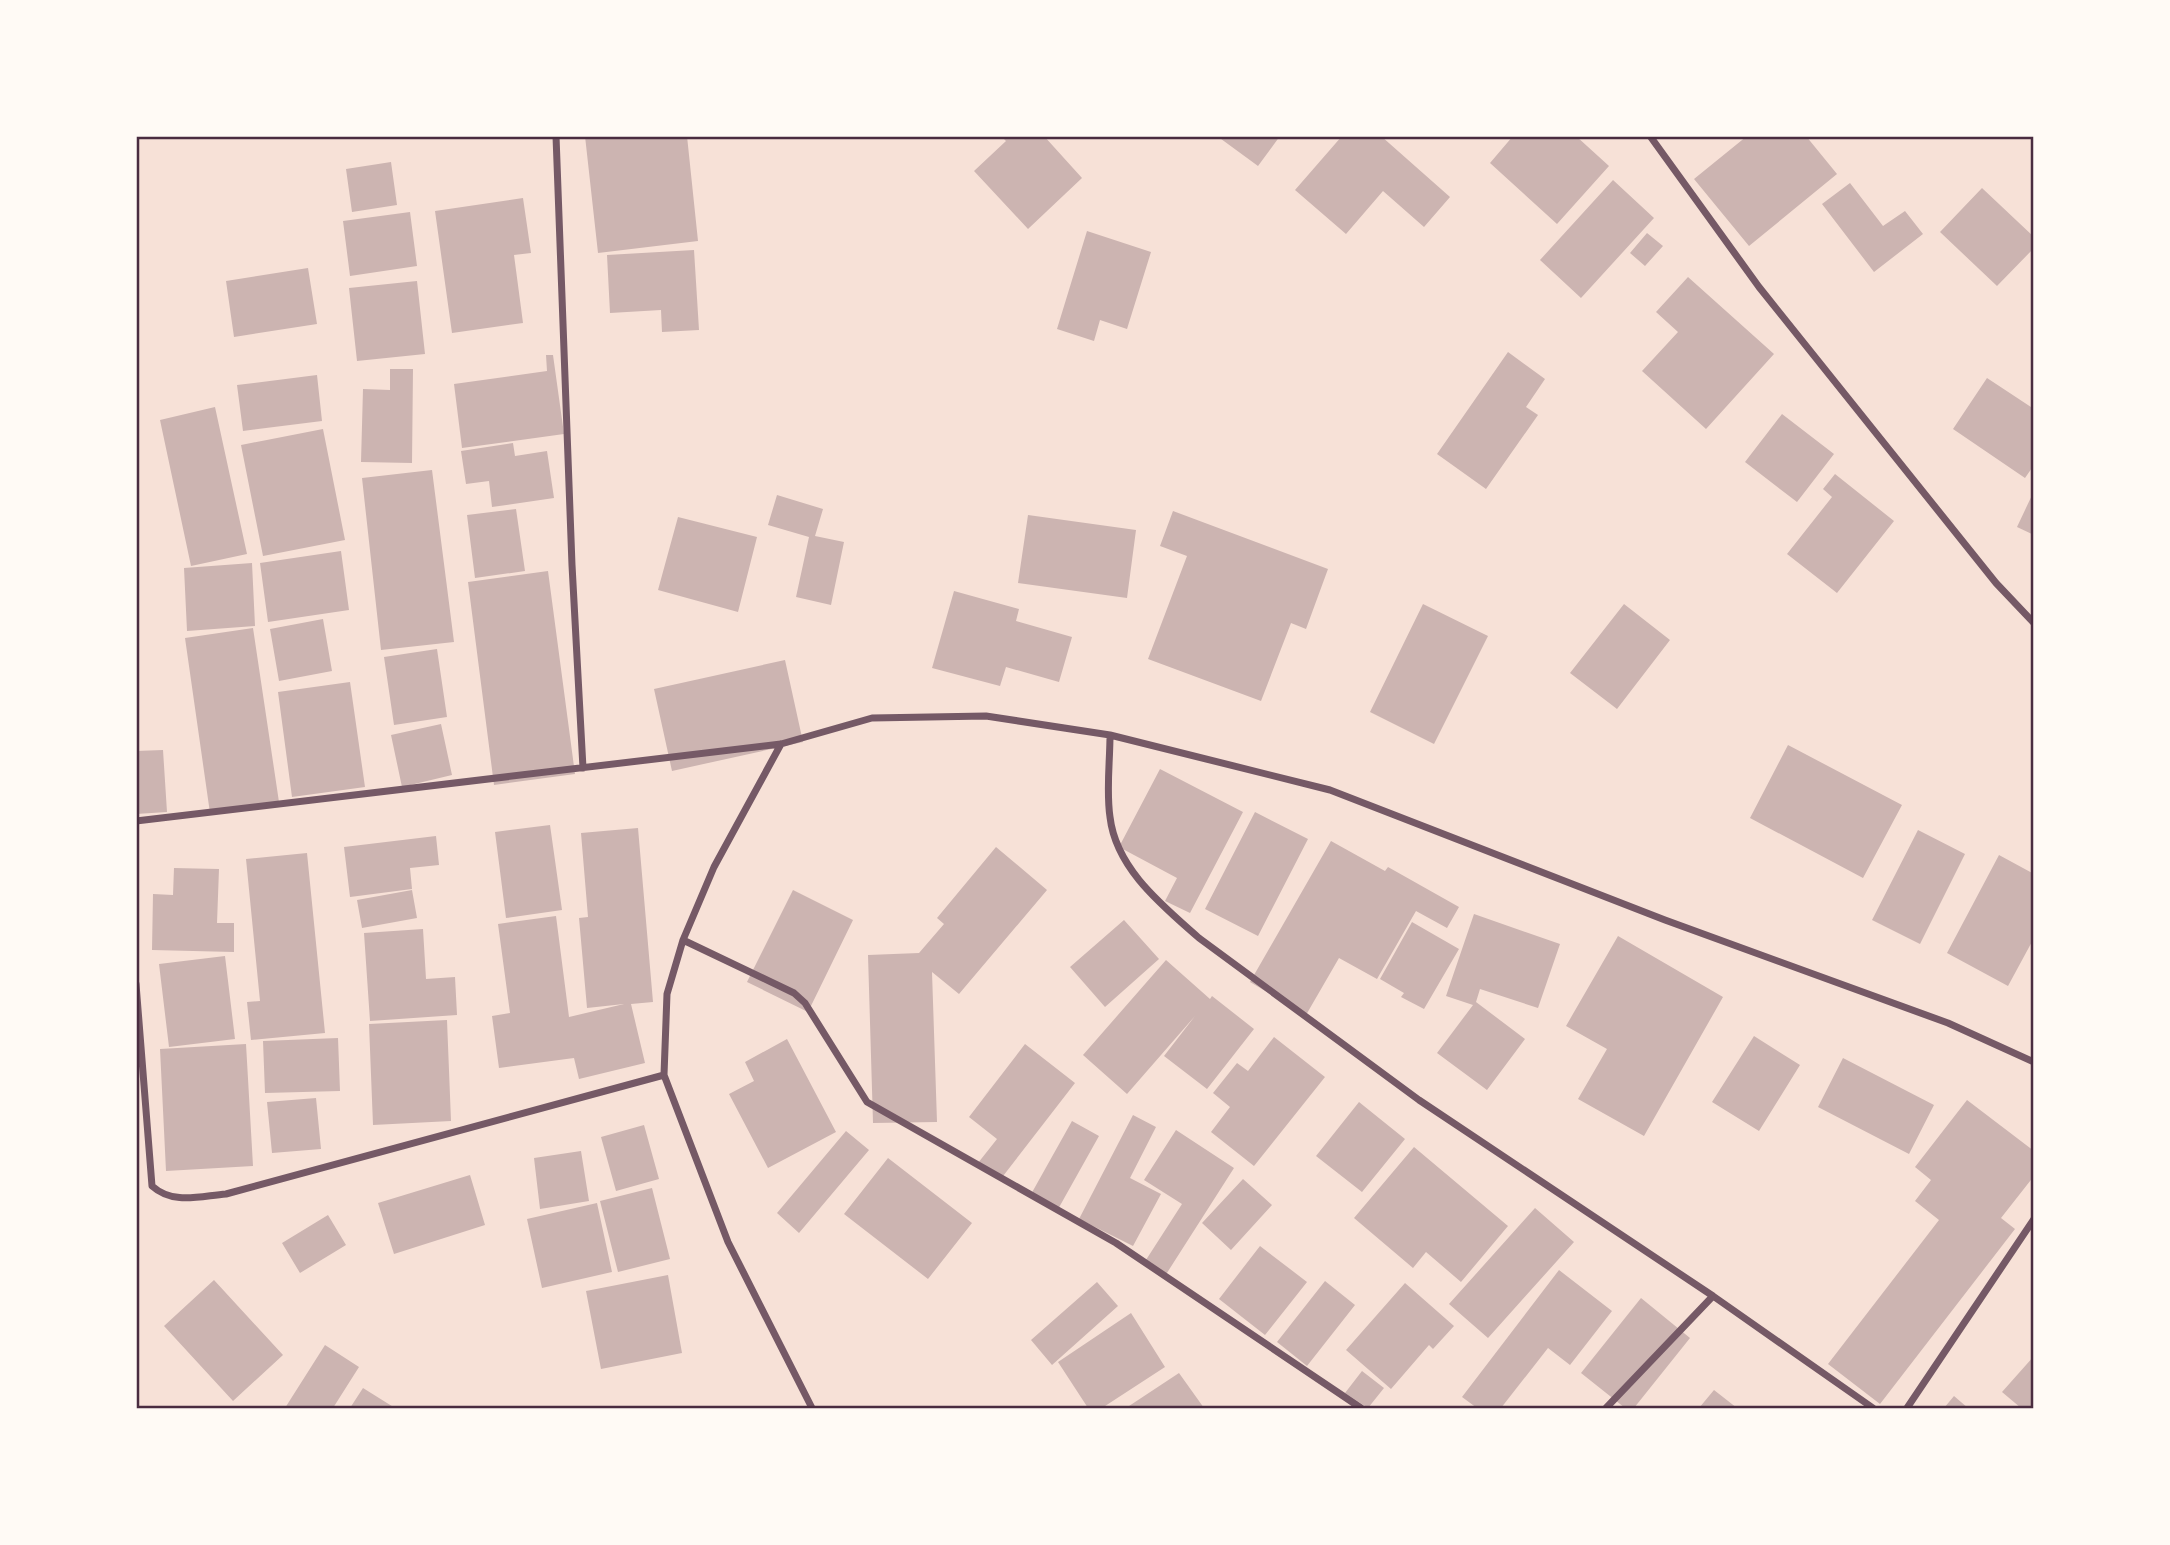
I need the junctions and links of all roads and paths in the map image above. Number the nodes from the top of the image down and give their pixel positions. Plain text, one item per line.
1 (556, 136) edge
2 (1650, 136) edge
3 (2034, 623) edge
4 (1110, 735) junction
5 (781, 744) junction
6 (583, 768) junction
7 (136, 821) edge
8 (683, 940) junction
9 (136, 984) edge
10 (2034, 1062) edge
11 (664, 1075) junction
12 (2034, 1219) edge
13 (1713, 1296) junction
14 (812, 1409) edge
15 (1361, 1409) edge
16 (1606, 1409) edge
17 (1872, 1409) edge
18 (1907, 1409) edge

1 - 6 street
2 - 3 street
4 - 5 street
4 - 10 street
4 - 13 street
5 - 6 street
5 - 8 street
6 - 7 street
8 - 11 street
8 - 15 street
9 - 11 street
11 - 14 street
12 - 18 street
13 - 16 street
13 - 17 street

